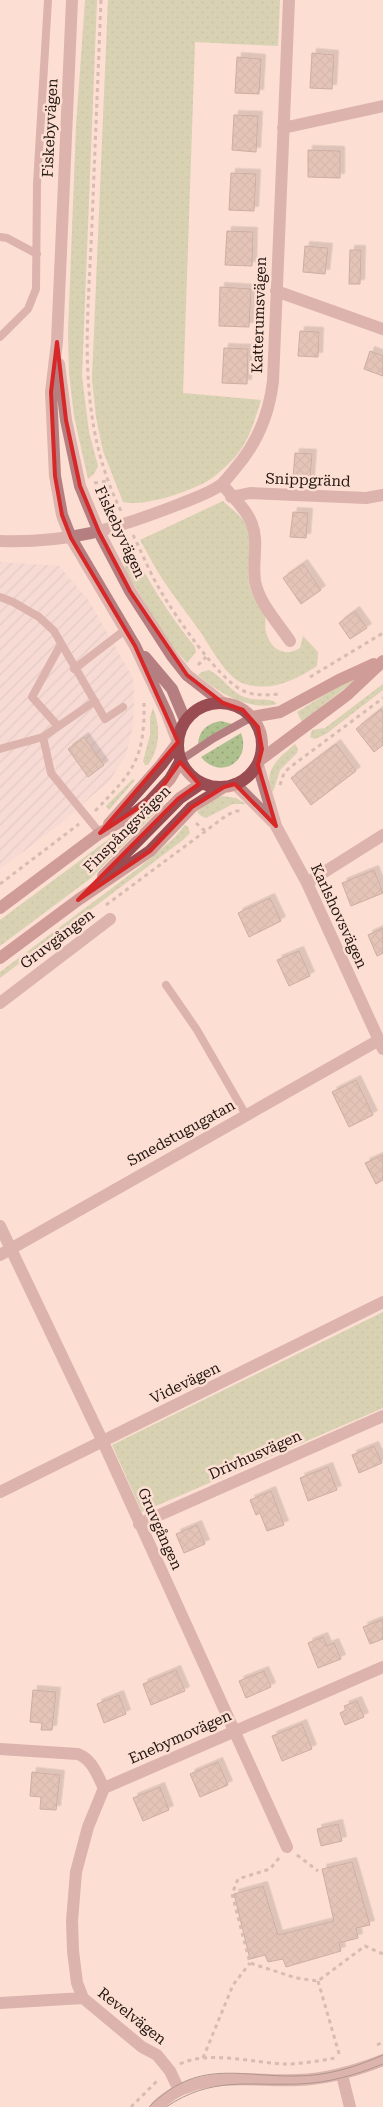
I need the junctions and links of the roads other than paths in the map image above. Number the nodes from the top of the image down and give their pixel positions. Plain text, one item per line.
1 (48, 0) edge
2 (289, 0) edge
3 (72, 2) edge
4 (383, 106) edge
5 (283, 128) junction
6 (0, 237) edge
7 (37, 254) junction
8 (276, 291) junction
9 (383, 329) edge
10 (0, 338) edge
11 (57, 342) junction
12 (222, 484) junction
13 (383, 495) edge
14 (231, 497) junction
15 (99, 532) junction
16 (71, 538) junction
17 (0, 541) edge
18 (0, 597) edge
19 (125, 630) junction
20 (290, 641) dead end
21 (61, 644) junction
22 (135, 646) junction
23 (383, 660) edge
24 (74, 669) junction
25 (95, 701) junction
26 (223, 703) junction
27 (123, 707) dead end
28 (252, 717) junction
29 (185, 720) junction
30 (58, 726) junction
31 (43, 737) junction
32 (177, 742) junction
33 (0, 749) edge
34 (181, 760) junction
35 (259, 762) junction
36 (202, 782) junction
37 (229, 786) junction
38 (263, 804) junction
39 (100, 833) junction
40 (383, 835) edge
41 (307, 883) junction
42 (78, 900) junction
43 (0, 908) edge
44 (110, 919) dead end
45 (0, 958) edge
46 (166, 985) dead end
47 (0, 1003) edge
48 (381, 1044) edge
49 (246, 1115) junction
50 (0, 1226) edge
51 (5, 1251) edge
52 (383, 1302) edge
53 (383, 1416) edge
54 (103, 1442) junction
55 (0, 1492) edge
56 (139, 1524) junction
57 (383, 1667) edge
58 (235, 1731) junction
59 (0, 1749) edge
60 (104, 1788) junction
61 (287, 1847) road end
62 (83, 1998) junction
63 (0, 2003) edge
64 (383, 2060) edge
65 (342, 2074) junction
66 (180, 2090) junction
67 (156, 2107) edge
68 (350, 2107) edge

1 - 7 lane
2 - 5 street, Katterumsvägen
3 - 11 street, Fiskebyvägen
4 - 5 street
5 - 8 street, Katterumsvägen
6 - 7 lane
7 - 10 lane
8 - 9 street
8 - 12 street, Katterumsvägen
11 - 15 street, Fiskebyvägen
11 - 16 street, Fiskebyvägen
12 - 14 street
12 - 15 street, Katterumsvägen
13 - 14 street, Snippgränd
14 - 20 street
15 - 16 street, Katterumsvägen
15 - 26 street, Fiskebyvägen
16 - 17 street, Katterumsvägen
16 - 19 street, Fiskebyvägen
18 - 21 lane
19 - 22 street, Fiskebyvägen
19 - 24 lane
21 - 24 lane
21 - 30 lane
22 - 29 street, Fiskebyvägen
22 - 32 street, Fiskebyvägen
23 - 28 main road, Finspångsvägen
23 - 35 main road, Finspångsvägen
24 - 25 lane
25 - 27 lane
25 - 30 lane
26 - 28 main road
26 - 29 main road
28 - 34 lane
28 - 35 main road
29 - 32 main road, Finspångsvägen
30 - 31 lane
31 - 33 lane
31 - 39 lane
32 - 34 main road
32 - 39 main road, Finspångsvägen
34 - 36 main road
34 - 39 main road, Finspångsvägen
35 - 37 main road, Finspångsvägen
35 - 38 street, Karlshovsvägen
36 - 37 main road
36 - 42 main road, Finspångsvägen
37 - 38 street, Karlshovsvägen
37 - 42 main road, Finspångsvägen
38 - 41 street, Karlshovsvägen
39 - 43 main road, Finspångsvägen
40 - 41 street
41 - 48 street, Karlshovsvägen
42 - 45 main road, Finspångsvägen
44 - 47 street, Gruvgången
46 - 49 lane
48 - 49 street, Smedstugugatan
49 - 51 street, Smedstugugatan
50 - 51 street, Gruvgången
51 - 54 street, Gruvgången
52 - 54 street, Videvägen
53 - 56 street, Drivhusvägen
54 - 55 street, Videvägen
54 - 56 street, Gruvgången
56 - 58 street, Gruvgången
57 - 58 street, Enebymovägen
58 - 60 street, Enebymovägen
58 - 61 street, Gruvgången
59 - 60 street
60 - 62 street, Revelvägen
62 - 63 street
62 - 66 street, Revelvägen
64 - 65 street
65 - 66 street
65 - 68 street
66 - 67 street

